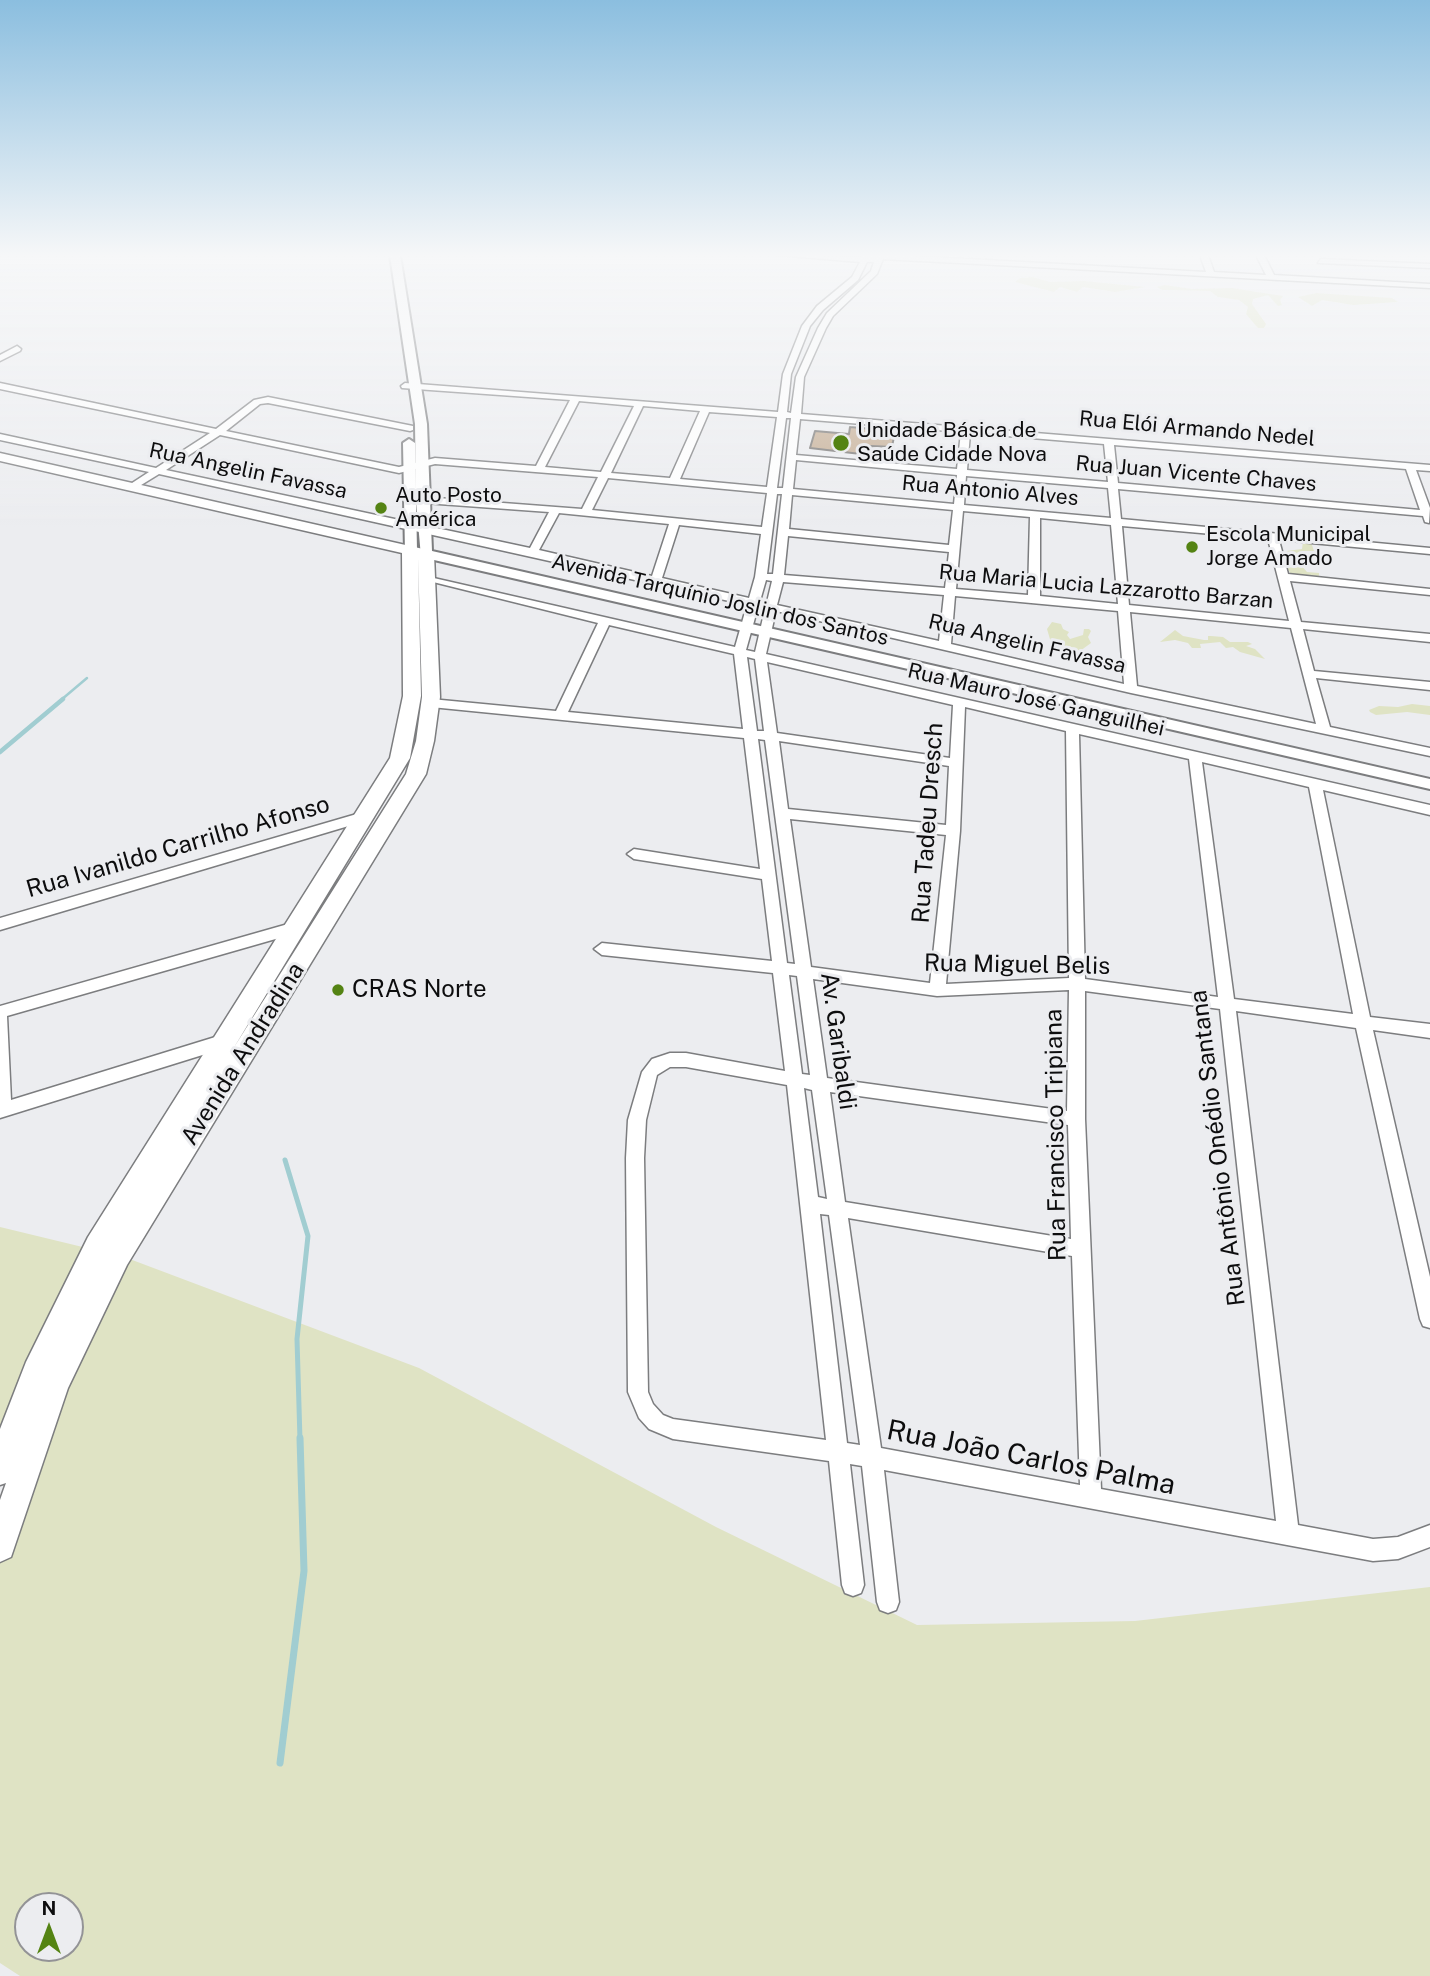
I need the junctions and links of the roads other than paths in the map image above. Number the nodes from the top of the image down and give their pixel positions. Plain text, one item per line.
1 (7, 347) edge
2 (404, 347) edge
3 (406, 347) edge
4 (798, 347) edge
5 (813, 347) edge
6 (0, 359) edge
7 (0, 386) edge
8 (411, 389) junction
9 (574, 400) junction
10 (639, 406) junction
11 (704, 411) junction
12 (782, 418) junction
13 (795, 419) junction
14 (410, 428) junction
15 (218, 432) junction
16 (966, 432) junction
17 (0, 437) edge
18 (1110, 445) junction
19 (0, 457) edge
20 (791, 457) junction
21 (421, 463) junction
22 (1430, 468) edge
23 (407, 469) junction
24 (539, 469) junction
25 (1410, 469) junction
26 (155, 470) junction
27 (963, 472) junction
28 (1430, 474) edge
29 (606, 475) junction
30 (674, 481) junction
31 (1113, 486) junction
32 (132, 487) junction
33 (773, 491) junction
34 (787, 492) junction
35 (415, 499) junction
36 (958, 507) junction
37 (556, 510) junction
38 (586, 512) junction
39 (1034, 514) junction
40 (1429, 517) edge
41 (675, 520) junction
42 (1116, 522) junction
43 (410, 526) junction
44 (424, 529) junction
45 (767, 531) junction
46 (783, 532) junction
47 (1272, 536) junction
48 (954, 549) junction
49 (1430, 551) edge
50 (418, 552) junction
51 (533, 552) junction
52 (761, 577) junction
53 (778, 577) junction
54 (1284, 577) junction
55 (429, 578) junction
56 (656, 580) junction
57 (950, 591) junction
58 (1430, 592) edge
59 (1034, 599) junction
60 (754, 602) junction
61 (772, 606) junction
62 (1124, 608) junction
63 (605, 621) junction
64 (1297, 625) junction
65 (747, 628) junction
66 (764, 632) junction
67 (1430, 638) edge
68 (945, 645) junction
69 (740, 651) junction
70 (760, 655) junction
71 (1311, 674) junction
72 (1430, 686) edge
73 (1131, 689) junction
74 (431, 700) junction
75 (959, 702) junction
76 (561, 713) junction
77 (1072, 728) junction
78 (1324, 729) junction
79 (749, 731) junction
80 (769, 733) junction
81 (1430, 752) edge
82 (1195, 756) junction
83 (957, 759) junction
84 (1315, 783) junction
85 (1430, 784) edge
86 (1430, 810) edge
87 (782, 813) junction
88 (367, 816) junction
89 (953, 831) junction
90 (634, 854) dead end
91 (768, 875) junction
92 (332, 891) junction
93 (1, 923) edge
94 (295, 928) junction
95 (602, 949) dead end
96 (779, 968) junction
97 (803, 972) junction
98 (1077, 984) junction
99 (937, 990) junction
100 (1227, 1003) junction
101 (257, 1011) junction
102 (0, 1013) edge
103 (0, 1019) edge
104 (1363, 1023) junction
105 (1430, 1031) edge
106 (225, 1041) junction
107 (794, 1079) junction
108 (820, 1084) junction
109 (2, 1111) edge
110 (1076, 1119) junction
111 (810, 1204) junction
112 (837, 1210) junction
113 (1083, 1249) junction
114 (1430, 1319) edge
115 (836, 1453) junction
116 (872, 1457) junction
117 (0, 1470) edge
118 (1090, 1498) junction
119 (1288, 1534) junction
120 (1430, 1536) edge
121 (0, 1546) edge
122 (853, 1585) dead end
123 (888, 1602) dead end

1 - 6 street
2 - 8 street
3 - 8 street
4 - 12 street
5 - 13 street, Av. Garibaldi
7 - 15 street
8 - 9 street, Rua Elói Armando Nedel
8 - 14 street
8 - 21 street
9 - 10 street, Rua Elói Armando Nedel
9 - 24 street
10 - 11 street, Rua Elói Armando Nedel
10 - 29 street
11 - 12 street, Rua Elói Armando Nedel
11 - 30 street
12 - 13 street, Rua Elói Armando Nedel
12 - 33 street
13 - 16 street, Rua Elói Armando Nedel
13 - 20 street, Av. Garibaldi
14 - 15 street
14 - 23 street
15 - 23 street
15 - 26 street
16 - 18 street, Rua Elói Armando Nedel
16 - 27 street
17 - 26 street, Rua Angelin Favassa
18 - 25 street, Rua Elói Armando Nedel
18 - 31 street
19 - 32 main road, Avenida Tarquínio Joslin dos Santos
20 - 27 street, Rua Juan Vicente Chaves
20 - 34 street, Av. Garibaldi
21 - 23 street
21 - 24 street, Rua Antonio Alves
21 - 35 street
22 - 25 street, Rua Elói Armando Nedel
23 - 35 street
24 - 29 street, Rua Antonio Alves
25 - 28 street, Rua Elói Armando Nedel
25 - 40 street
26 - 32 street
26 - 43 street, Rua Angelin Favassa
27 - 31 street, Rua Juan Vicente Chaves
27 - 36 street
29 - 30 street, Rua Antonio Alves
29 - 38 street
30 - 33 street, Rua Antonio Alves
31 - 40 street, Rua Juan Vicente Chaves
31 - 42 street
32 - 50 main road, Avenida Tarquínio Joslin dos Santos
33 - 34 street, Rua Antonio Alves
33 - 45 street
34 - 36 street, Rua Antonio Alves
34 - 46 street, Av. Garibaldi
35 - 37 street
35 - 43 street
35 - 44 street
36 - 39 street, Rua Antonio Alves
36 - 48 street
37 - 38 street
37 - 51 street
38 - 41 street
39 - 42 street, Rua Antonio Alves
39 - 59 street
41 - 45 street
41 - 56 street
42 - 47 street, Rua Antonio Alves
42 - 62 street
43 - 44 street, Rua Angelin Favassa
43 - 50 street
44 - 50 street
44 - 51 street, Rua Angelin Favassa
45 - 52 street
46 - 48 street
46 - 53 street, Av. Garibaldi
47 - 49 street, Rua Antonio Alves
47 - 54 street
48 - 57 street
50 - 55 main road, Avenida Andradina
50 - 65 street, Avenida Tarquínio Joslin dos Santos
50 - 88 main road, Avenida Andradina
51 - 56 street, Rua Angelin Favassa
52 - 53 street, Rua Maria Lucia Lazzarotto Barzan
52 - 60 street
53 - 57 street, Rua Maria Lucia Lazzarotto Barzan
53 - 61 street, Av. Garibaldi
54 - 58 street
54 - 64 street
55 - 63 street, Rua Mauro José Ganguilhei
55 - 74 main road, Avenida Andradina
56 - 60 street, Rua Angelin Favassa
57 - 59 street, Rua Maria Lucia Lazzarotto Barzan
57 - 68 street
59 - 62 street, Rua Maria Lucia Lazzarotto Barzan
60 - 61 street, Rua Angelin Favassa
60 - 65 street
61 - 66 street, Av. Garibaldi
61 - 68 street, Rua Angelin Favassa
62 - 64 street, Rua Maria Lucia Lazzarotto Barzan
62 - 73 street
63 - 69 street, Rua Mauro José Ganguilhei
63 - 76 street
64 - 67 street, Rua Maria Lucia Lazzarotto Barzan
64 - 71 street
65 - 66 street, Avenida Tarquínio Joslin dos Santos
65 - 69 street, Av. Garibaldi
66 - 70 street, Av. Garibaldi
66 - 85 street, Avenida Tarquínio Joslin dos Santos
68 - 73 street, Rua Angelin Favassa
69 - 70 street, Rua Mauro José Ganguilhei
69 - 79 street, Av. Garibaldi
70 - 75 street, Rua Mauro José Ganguilhei
70 - 80 street, Av. Garibaldi
71 - 72 street
71 - 78 street
73 - 78 street, Rua Angelin Favassa
74 - 76 street
74 - 92 main road, Avenida Andradina
75 - 77 street, Rua Mauro José Ganguilhei
75 - 83 street, Rua Tadeu Dresch
76 - 79 street
77 - 82 street, Rua Mauro José Ganguilhei
77 - 98 street, Rua Francisco Tripiana
78 - 81 street, Rua Angelin Favassa
79 - 80 street
79 - 91 street, Av. Garibaldi
80 - 83 street
80 - 87 street, Av. Garibaldi
82 - 84 street, Rua Mauro José Ganguilhei
82 - 100 street, Rua Antônio Onédio Santana
83 - 89 street, Rua Tadeu Dresch
84 - 86 street, Rua Mauro José Ganguilhei
84 - 104 street
87 - 89 street
87 - 97 street, Av. Garibaldi
88 - 92 main road, Avenida Andradina
88 - 93 street, Rua Ivanildo Carrilho Afonso
89 - 99 street, Rua Tadeu Dresch
90 - 91 street
91 - 96 street, Av. Garibaldi
92 - 94 main road, Avenida Andradina
92 - 101 main road, Avenida Andradina
94 - 101 main road, Avenida Andradina
94 - 102 street
95 - 96 street, Rua Miguel Belis
96 - 97 street, Rua Miguel Belis
96 - 107 street, Av. Garibaldi
97 - 99 street, Rua Miguel Belis
97 - 108 street, Av. Garibaldi
98 - 99 street, Rua Miguel Belis
98 - 100 street, Rua Miguel Belis
98 - 110 street, Rua Francisco Tripiana
100 - 104 street, Rua Miguel Belis
100 - 119 street, Rua Antônio Onédio Santana
101 - 106 main road, Avenida Andradina
101 - 121 main road, Avenida Andradina
103 - 109 street
104 - 105 street, Rua Miguel Belis
104 - 114 street
106 - 109 street
106 - 117 main road, Avenida Andradina
107 - 108 street
107 - 111 street, Av. Garibaldi
107 - 115 street, Rua João Carlos Palma
108 - 110 street
108 - 112 street, Av. Garibaldi
110 - 113 street, Rua Francisco Tripiana
111 - 112 street
111 - 115 street, Av. Garibaldi
112 - 113 street
112 - 116 street, Av. Garibaldi
113 - 118 street, Rua Francisco Tripiana
115 - 116 street, Rua João Carlos Palma
115 - 122 street, Av. Garibaldi
116 - 118 street, Rua João Carlos Palma
116 - 123 street, Av. Garibaldi
118 - 119 street, Rua João Carlos Palma
119 - 120 street, Rua João Carlos Palma

